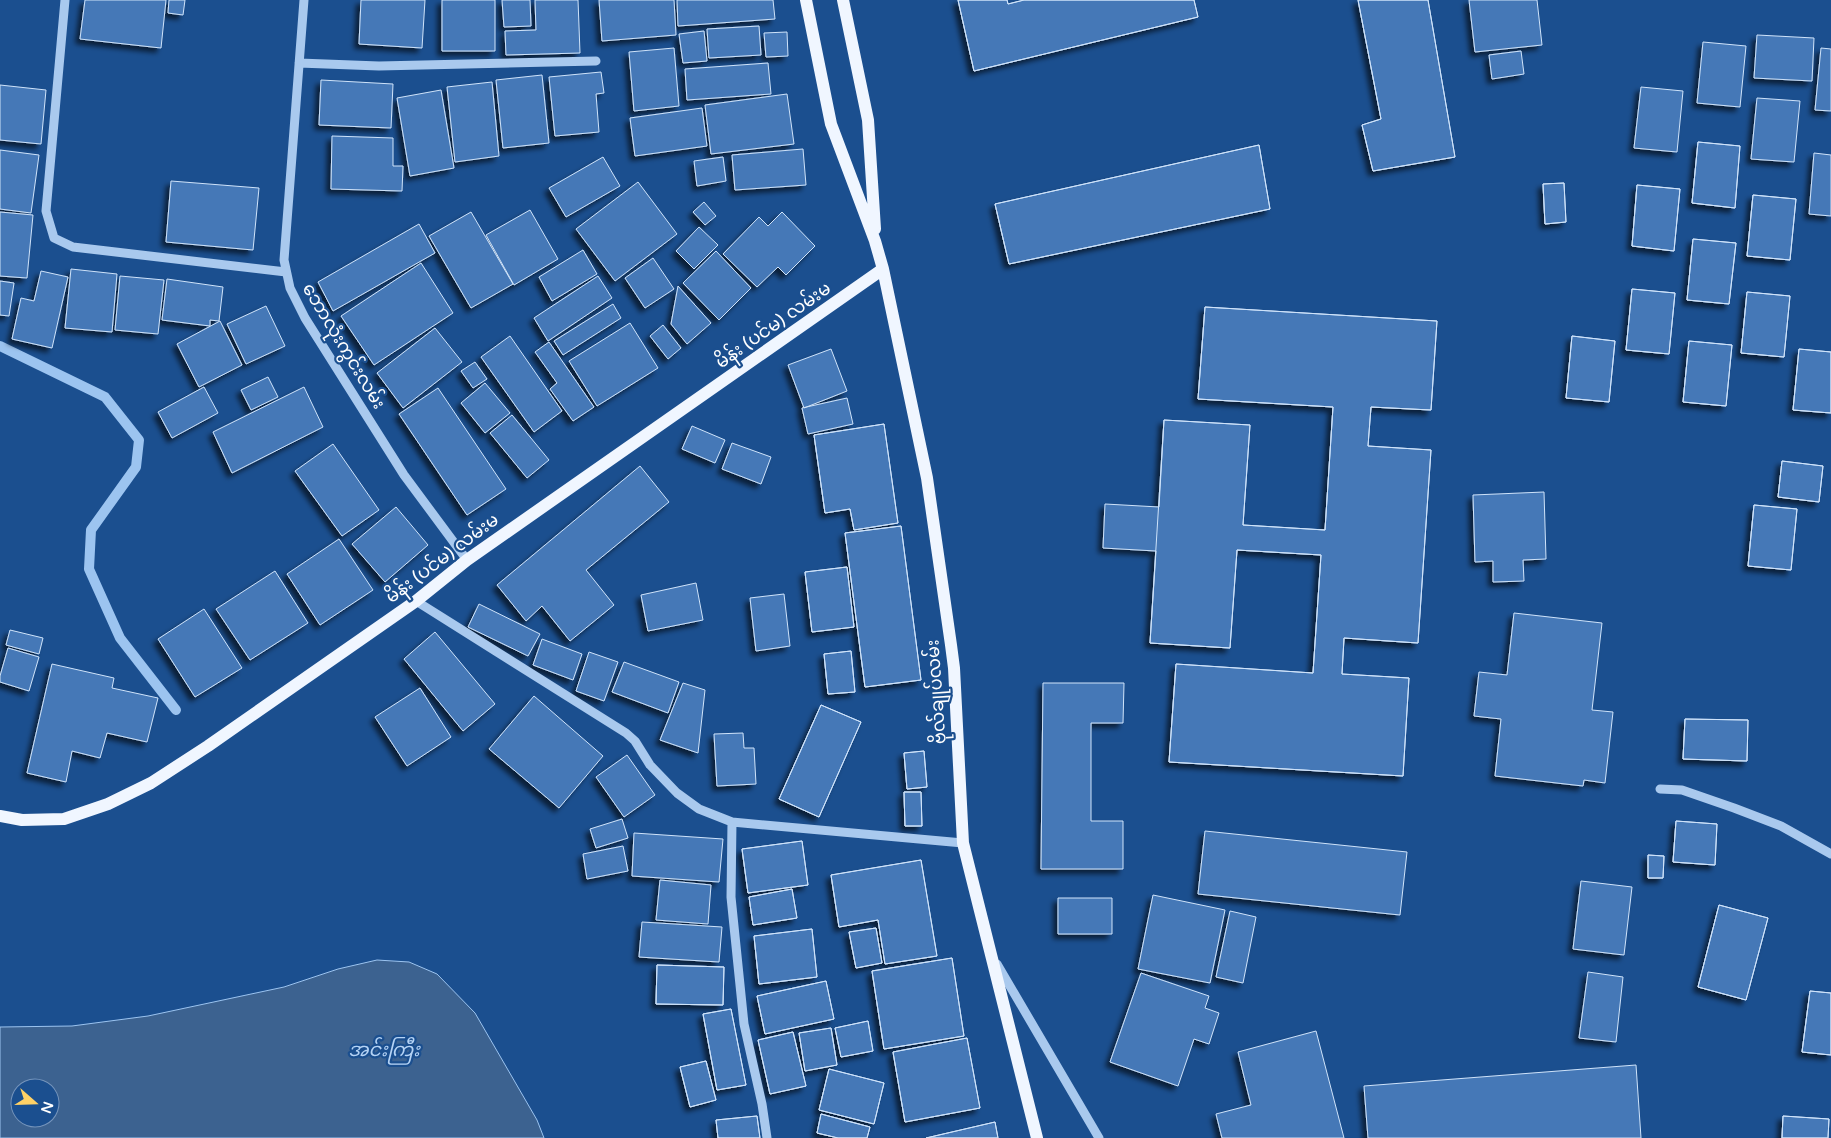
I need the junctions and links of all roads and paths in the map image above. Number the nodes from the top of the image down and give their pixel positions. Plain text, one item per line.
1 (65, 0) edge
2 (304, 0) edge
3 (806, 0) edge
4 (844, 0) edge
5 (596, 61) dead end
6 (299, 63) junction
7 (875, 241) junction
8 (883, 269) junction
9 (286, 272) junction
10 (467, 560) junction
11 (416, 601) junction
12 (1660, 789) dead end
13 (0, 816) edge
14 (732, 822) junction
15 (963, 843) junction
16 (1831, 854) edge
17 (993, 957) junction
18 (767, 1138) edge
19 (1037, 1138) edge
20 (1099, 1138) edge

1 - 9 street
2 - 6 street, ‌ဘောလုံးကွင်းလမ်း
3 - 7 main road
4 - 7 main road
5 - 6 street
6 - 9 street, ‌ဘောလုံးကွင်းလမ်း
7 - 8 main road, ဗိုလ်‌ချုပ်‌လမ်း
8 - 10 main road, မိန်း (ပင်မ) လမ်းမ
8 - 15 main road, ဗိုလ်‌ချုပ်‌လမ်း
9 - 10 street, ‌ဘောလုံးကွင်းလမ်း
10 - 11 main road, မိန်း (ပင်မ) လမ်းမ
11 - 13 main road, မိန်း (ပင်မ) လမ်းမ
11 - 14 street
12 - 16 street
14 - 15 street
14 - 18 street
15 - 17 main road, ဗိုလ်‌ချုပ်‌လမ်း
17 - 19 main road, ဗိုလ်‌ချုပ်‌လမ်း
17 - 20 street

